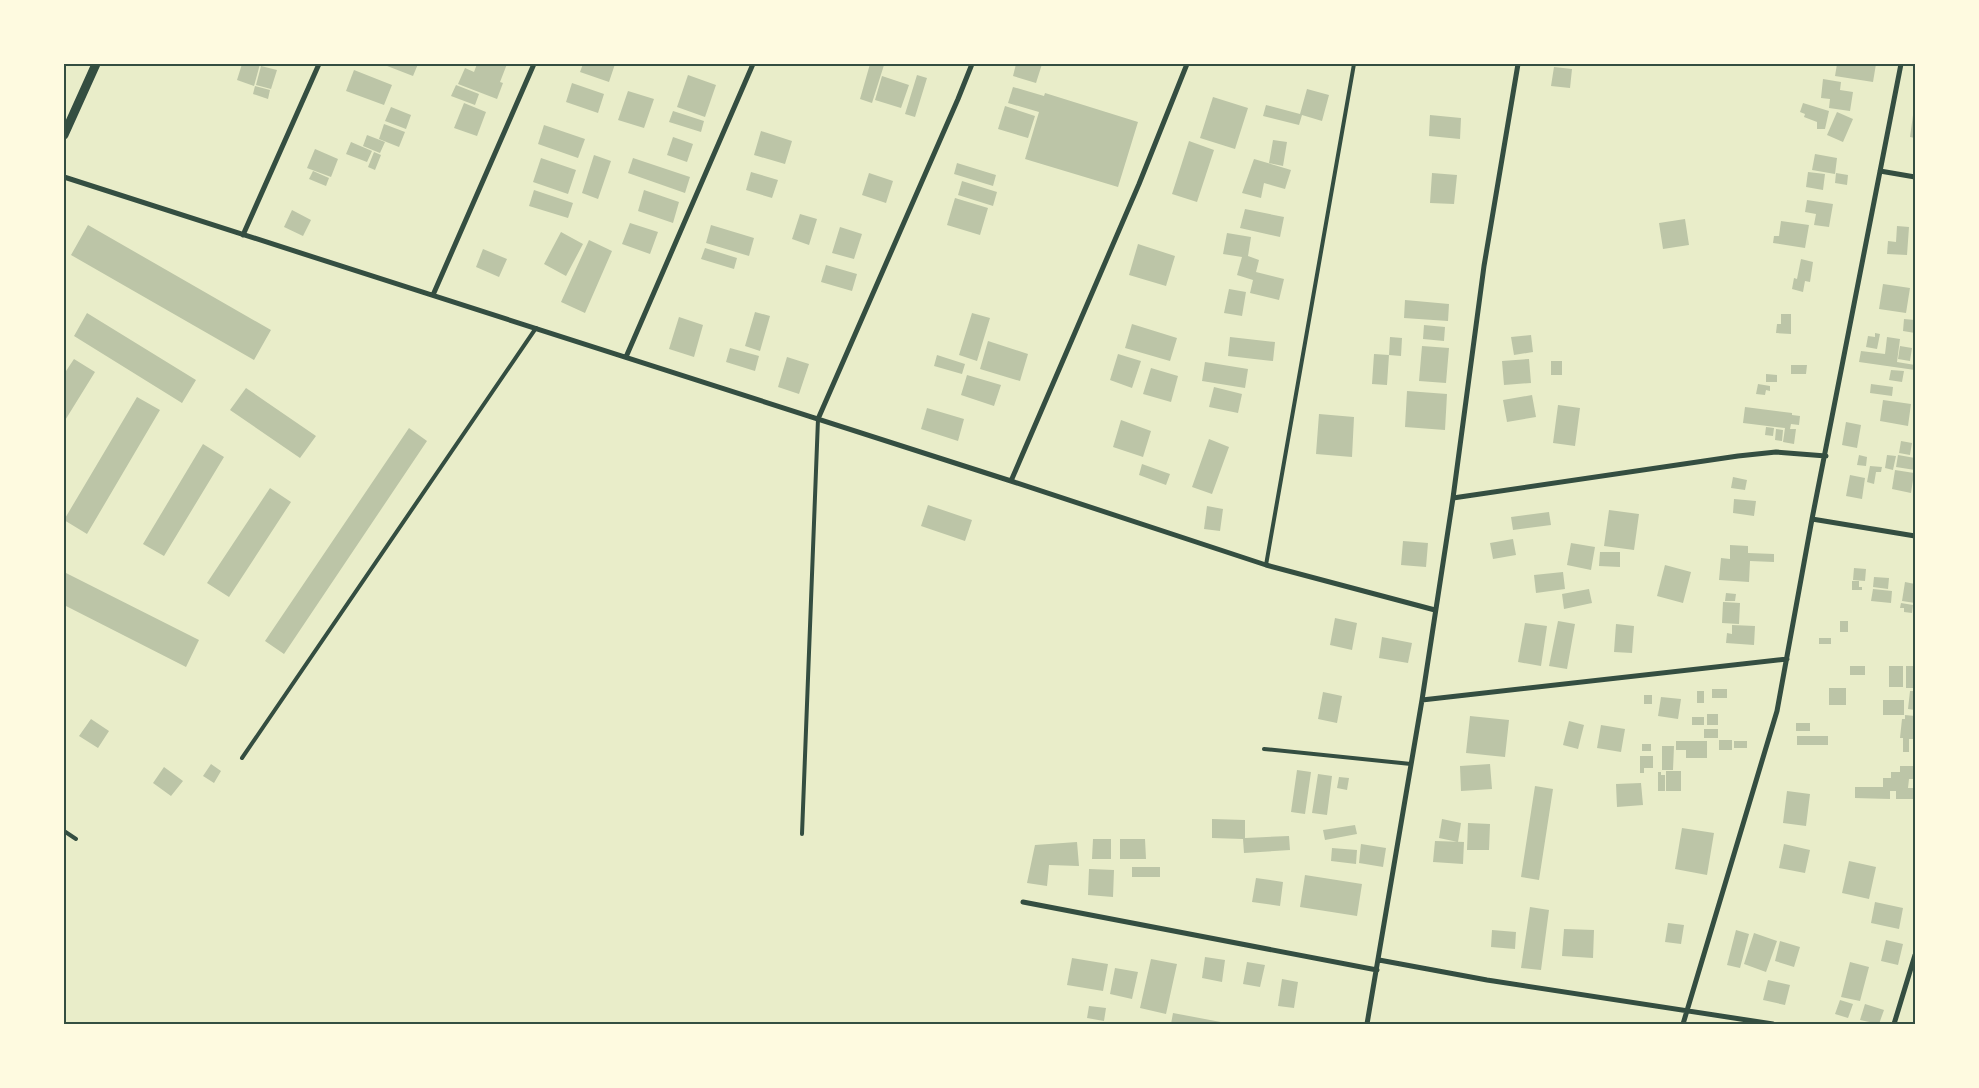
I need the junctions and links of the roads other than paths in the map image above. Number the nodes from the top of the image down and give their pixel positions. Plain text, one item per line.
1 (96, 64) edge
2 (319, 64) edge
3 (534, 64) edge
4 (753, 64) edge
5 (972, 64) edge
6 (1187, 64) edge
7 (1354, 64) edge
8 (1518, 64) edge
9 (1901, 64) edge
10 (64, 135) edge
11 (1880, 172) junction
12 (64, 177) edge
13 (1915, 177) edge
14 (244, 234) junction
15 (434, 296) junction
16 (536, 328) junction
17 (626, 358) junction
18 (818, 419) junction
19 (1826, 456) junction
20 (1011, 481) junction
21 (1452, 498) junction
22 (1812, 519) junction
23 (1915, 536) edge
24 (1266, 565) junction
25 (1435, 610) junction
26 (1787, 659) junction
27 (1422, 700) junction
28 (1264, 749) dead end
29 (242, 758) dead end
30 (1411, 764) junction
31 (64, 831) edge
32 (802, 834) dead end
33 (76, 839) dead end
34 (1023, 902) dead end
35 (1915, 955) edge
36 (1379, 960) junction
37 (1377, 970) junction
38 (1688, 1011) junction
39 (1367, 1024) edge
40 (1684, 1024) edge
41 (1773, 1024) edge
42 (1894, 1024) edge

1 - 10 street
2 - 14 street
3 - 15 street
4 - 17 street
5 - 18 street
6 - 20 street
7 - 24 lane
8 - 21 street
9 - 11 street
11 - 13 street
11 - 19 street
12 - 14 street
14 - 15 street
15 - 16 street
16 - 17 street
16 - 29 lane
17 - 18 street
18 - 20 street
18 - 32 lane
19 - 21 street
19 - 22 street
20 - 24 street
21 - 25 street
22 - 23 street
22 - 26 street
24 - 25 street
25 - 27 street
26 - 27 street
26 - 38 street
27 - 30 street
28 - 30 lane
30 - 36 street
31 - 33 lane
34 - 37 street
35 - 42 street
36 - 37 street
36 - 38 street
37 - 39 street
38 - 40 street
38 - 41 street

